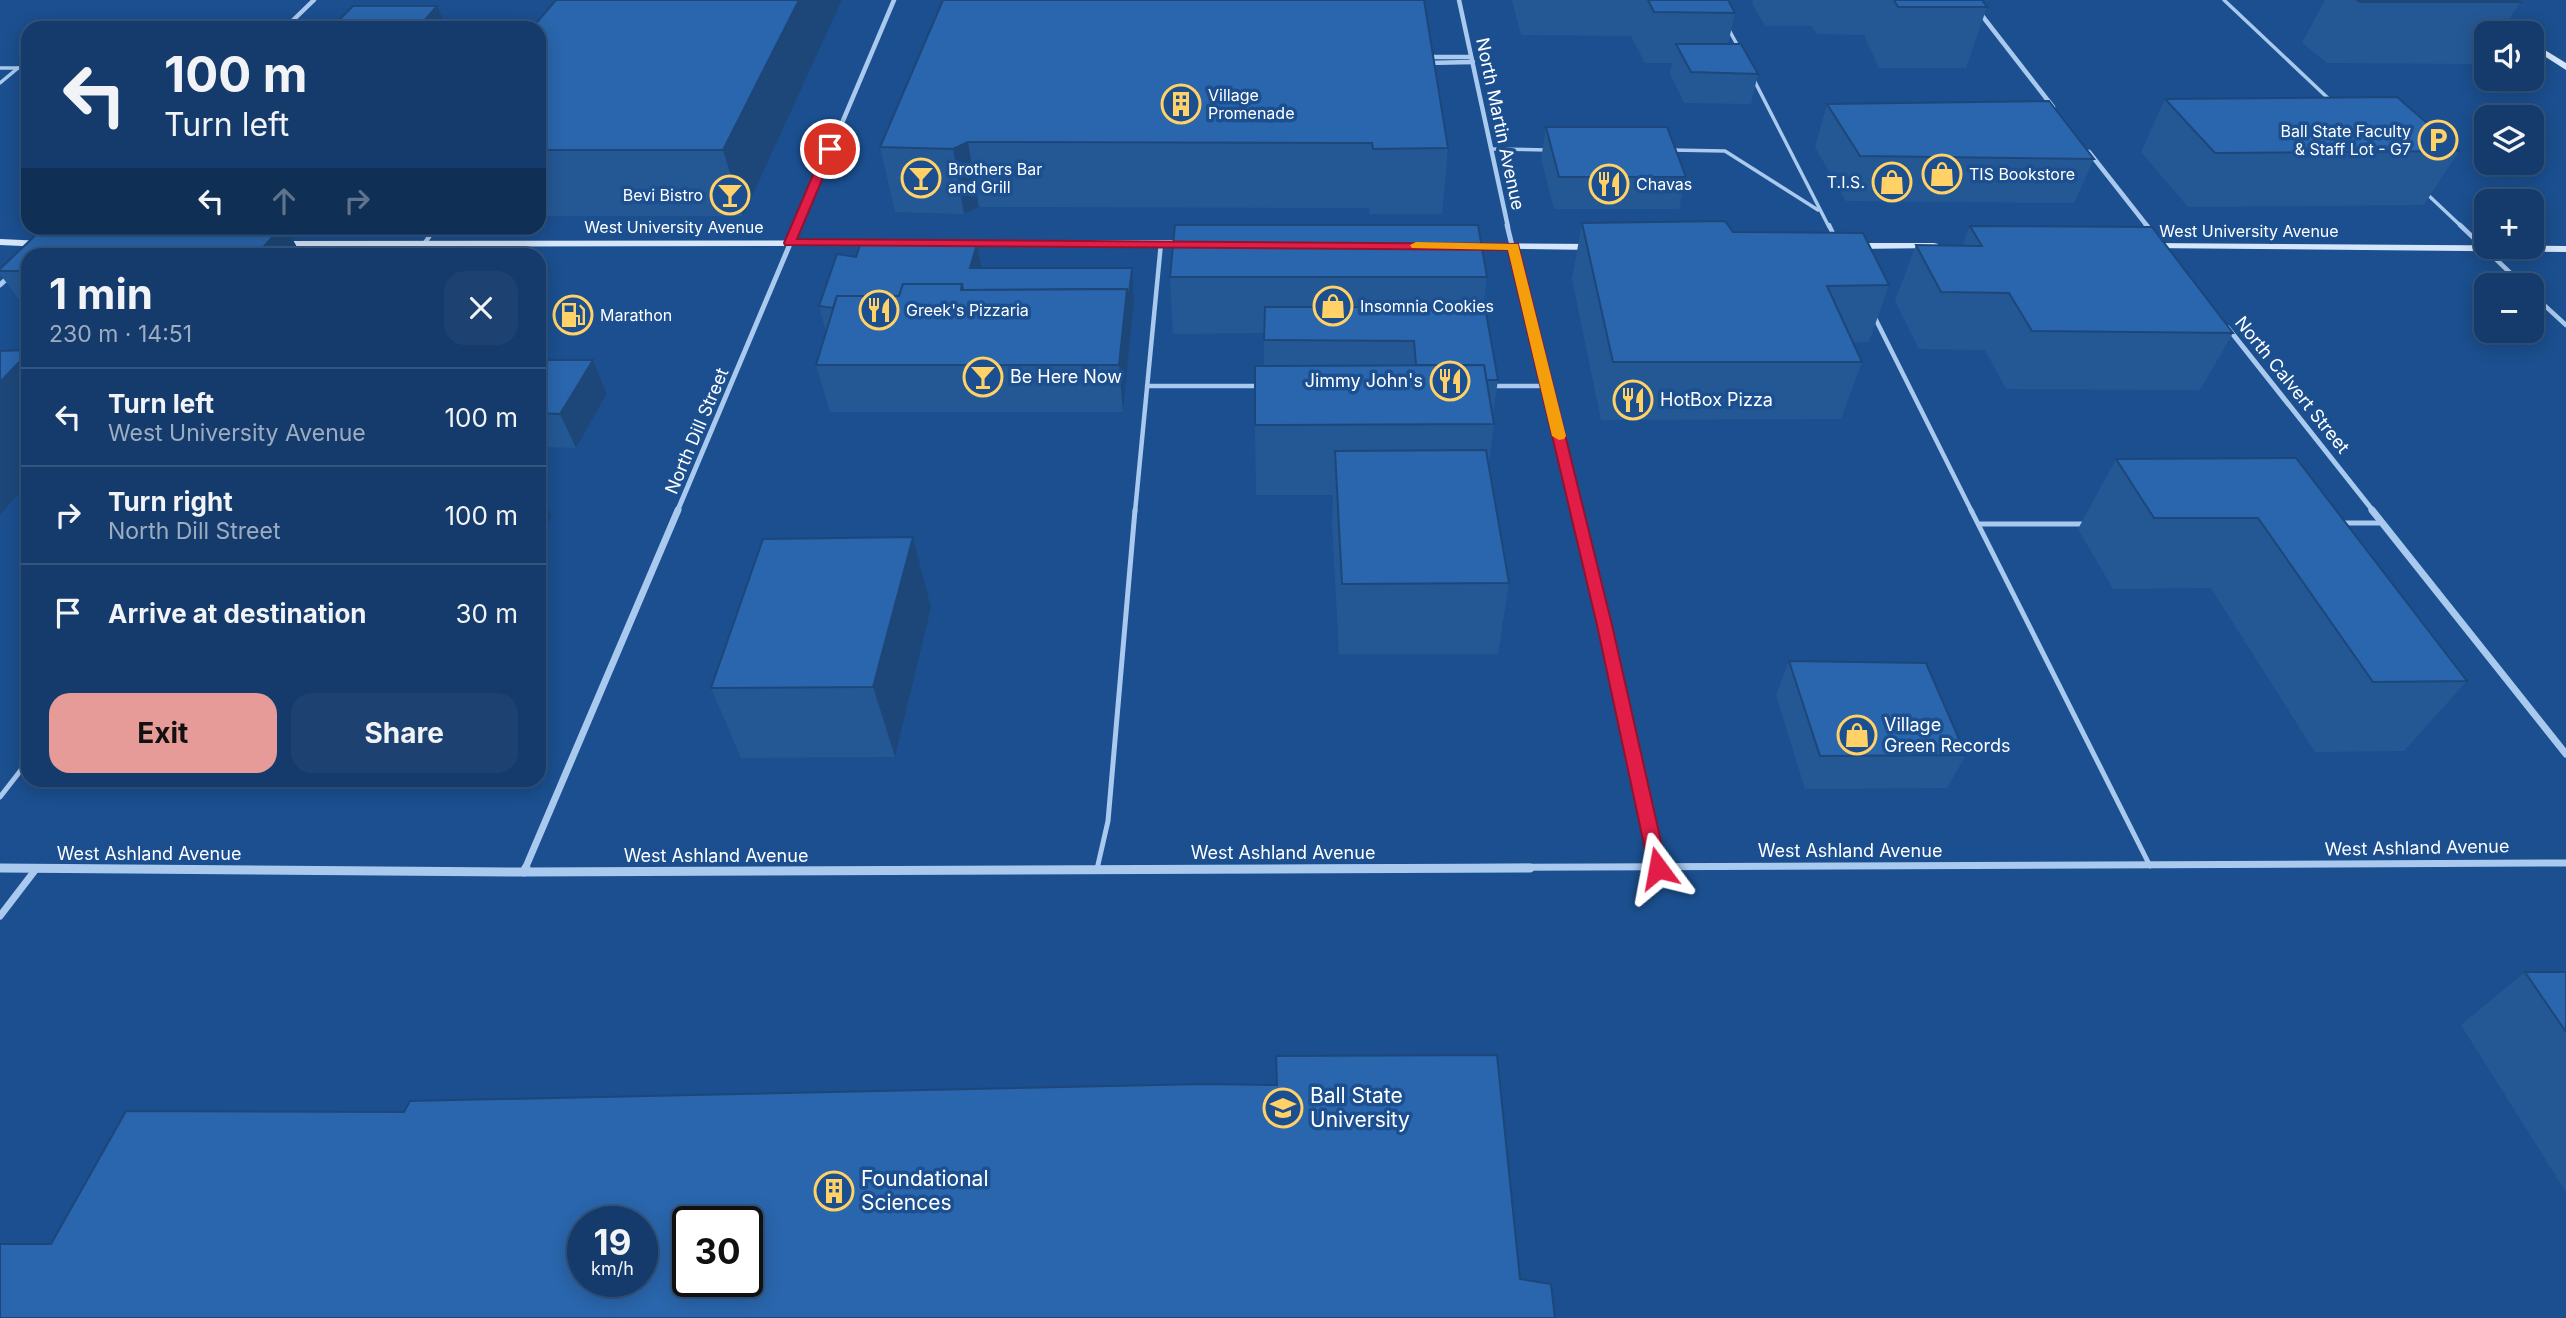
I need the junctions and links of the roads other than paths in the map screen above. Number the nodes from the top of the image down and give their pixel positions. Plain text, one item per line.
1 (314, 0) edge
2 (894, 0) edge
3 (1459, 0) edge
4 (1970, 0) edge
5 (2224, 0) edge
6 (2474, 0) edge
7 (292, 21) edge
8 (2502, 21) edge
9 (1727, 24) edge
10 (2544, 52) edge
11 (1419, 57) edge
12 (1744, 59) edge
13 (1472, 60) junction
14 (1420, 63) edge
15 (2566, 67) edge
16 (0, 68) edge
17 (18, 68) joint
18 (1749, 69) edge
19 (0, 83) edge
20 (2339, 110) edge
21 (2058, 113) edge
22 (2080, 141) edge
23 (1492, 149) junction
24 (1560, 150) edge
25 (1670, 150) edge
26 (2423, 189) edge
27 (1821, 211) junction
28 (430, 235) edge
29 (2474, 237) edge
30 (0, 242) edge
31 (789, 243) junction
32 (1161, 243) junction
33 (1203, 243) edge
34 (272, 244) dead end
35 (424, 245) junction
36 (50, 246) edge
37 (1452, 246) edge
38 (1825, 246) edge
39 (1839, 246) junction
40 (1949, 246) edge
41 (2139, 246) edge
42 (1513, 247) junction
43 (1609, 247) edge
44 (422, 248) edge
45 (2474, 248) edge
46 (2544, 249) edge
47 (2566, 249) edge
48 (2167, 251) junction
49 (2497, 259) edge
50 (15, 271) edge
51 (2511, 273) edge
52 (0, 285) edge
53 (2544, 305) edge
54 (1873, 316) edge
55 (2220, 318) edge
56 (2566, 325) edge
57 (1147, 386) junction
58 (1273, 386) edge
59 (1489, 386) edge
60 (1547, 386) junction
61 (2334, 523) edge
62 (2383, 523) junction
63 (1979, 524) junction
64 (2088, 524) dead end
65 (2566, 754) edge
66 (21, 770) edge
67 (0, 797) edge
68 (2566, 863) edge
69 (2150, 866) junction
70 (0, 868) edge
71 (1658, 868) junction
72 (36, 869) junction
73 (1097, 870) junction
74 (524, 872) junction
75 (0, 916) edge

1 - 7 street
2 - 31 street, North Dill Street
3 - 13 street, North Martin Avenue
4 - 21 street
5 - 20 lane
6 - 8 street
9 - 12 lane
10 - 15 street
11 - 13 street
13 - 14 street
13 - 23 street, North Martin Avenue
16 - 17 lane
17 - 19 lane
18 - 27 lane
22 - 48 street
23 - 24 lane
23 - 42 street, North Martin Avenue
25 - 27 lane
26 - 29 lane
27 - 39 lane
28 - 35 lane
30 - 36 street
31 - 32 street, West University Avenue
31 - 35 street, West University Avenue
31 - 74 street, North Dill Street
32 - 33 street, West University Avenue
32 - 57 lane
34 - 35 street, West University Avenue
35 - 44 lane
37 - 42 street
38 - 39 street
39 - 40 street
41 - 48 street, West University Avenue
42 - 43 street
42 - 60 street, North Martin Avenue
45 - 48 street, West University Avenue
46 - 47 street, West University Avenue
49 - 51 lane
50 - 52 street
53 - 56 lane
54 - 63 lane
55 - 62 street, North Calvert Street
57 - 58 lane
57 - 73 lane
59 - 60 lane
60 - 71 street, North Martin Avenue
61 - 62 lane
62 - 65 street, North Calvert Street
63 - 64 lane
63 - 69 lane
66 - 67 lane
68 - 69 street, West Ashland Avenue
69 - 71 street, West Ashland Avenue
70 - 72 street, West Ashland Avenue
71 - 73 street, West Ashland Avenue
72 - 74 street, West Ashland Avenue
72 - 75 lane
73 - 74 street, West Ashland Avenue

